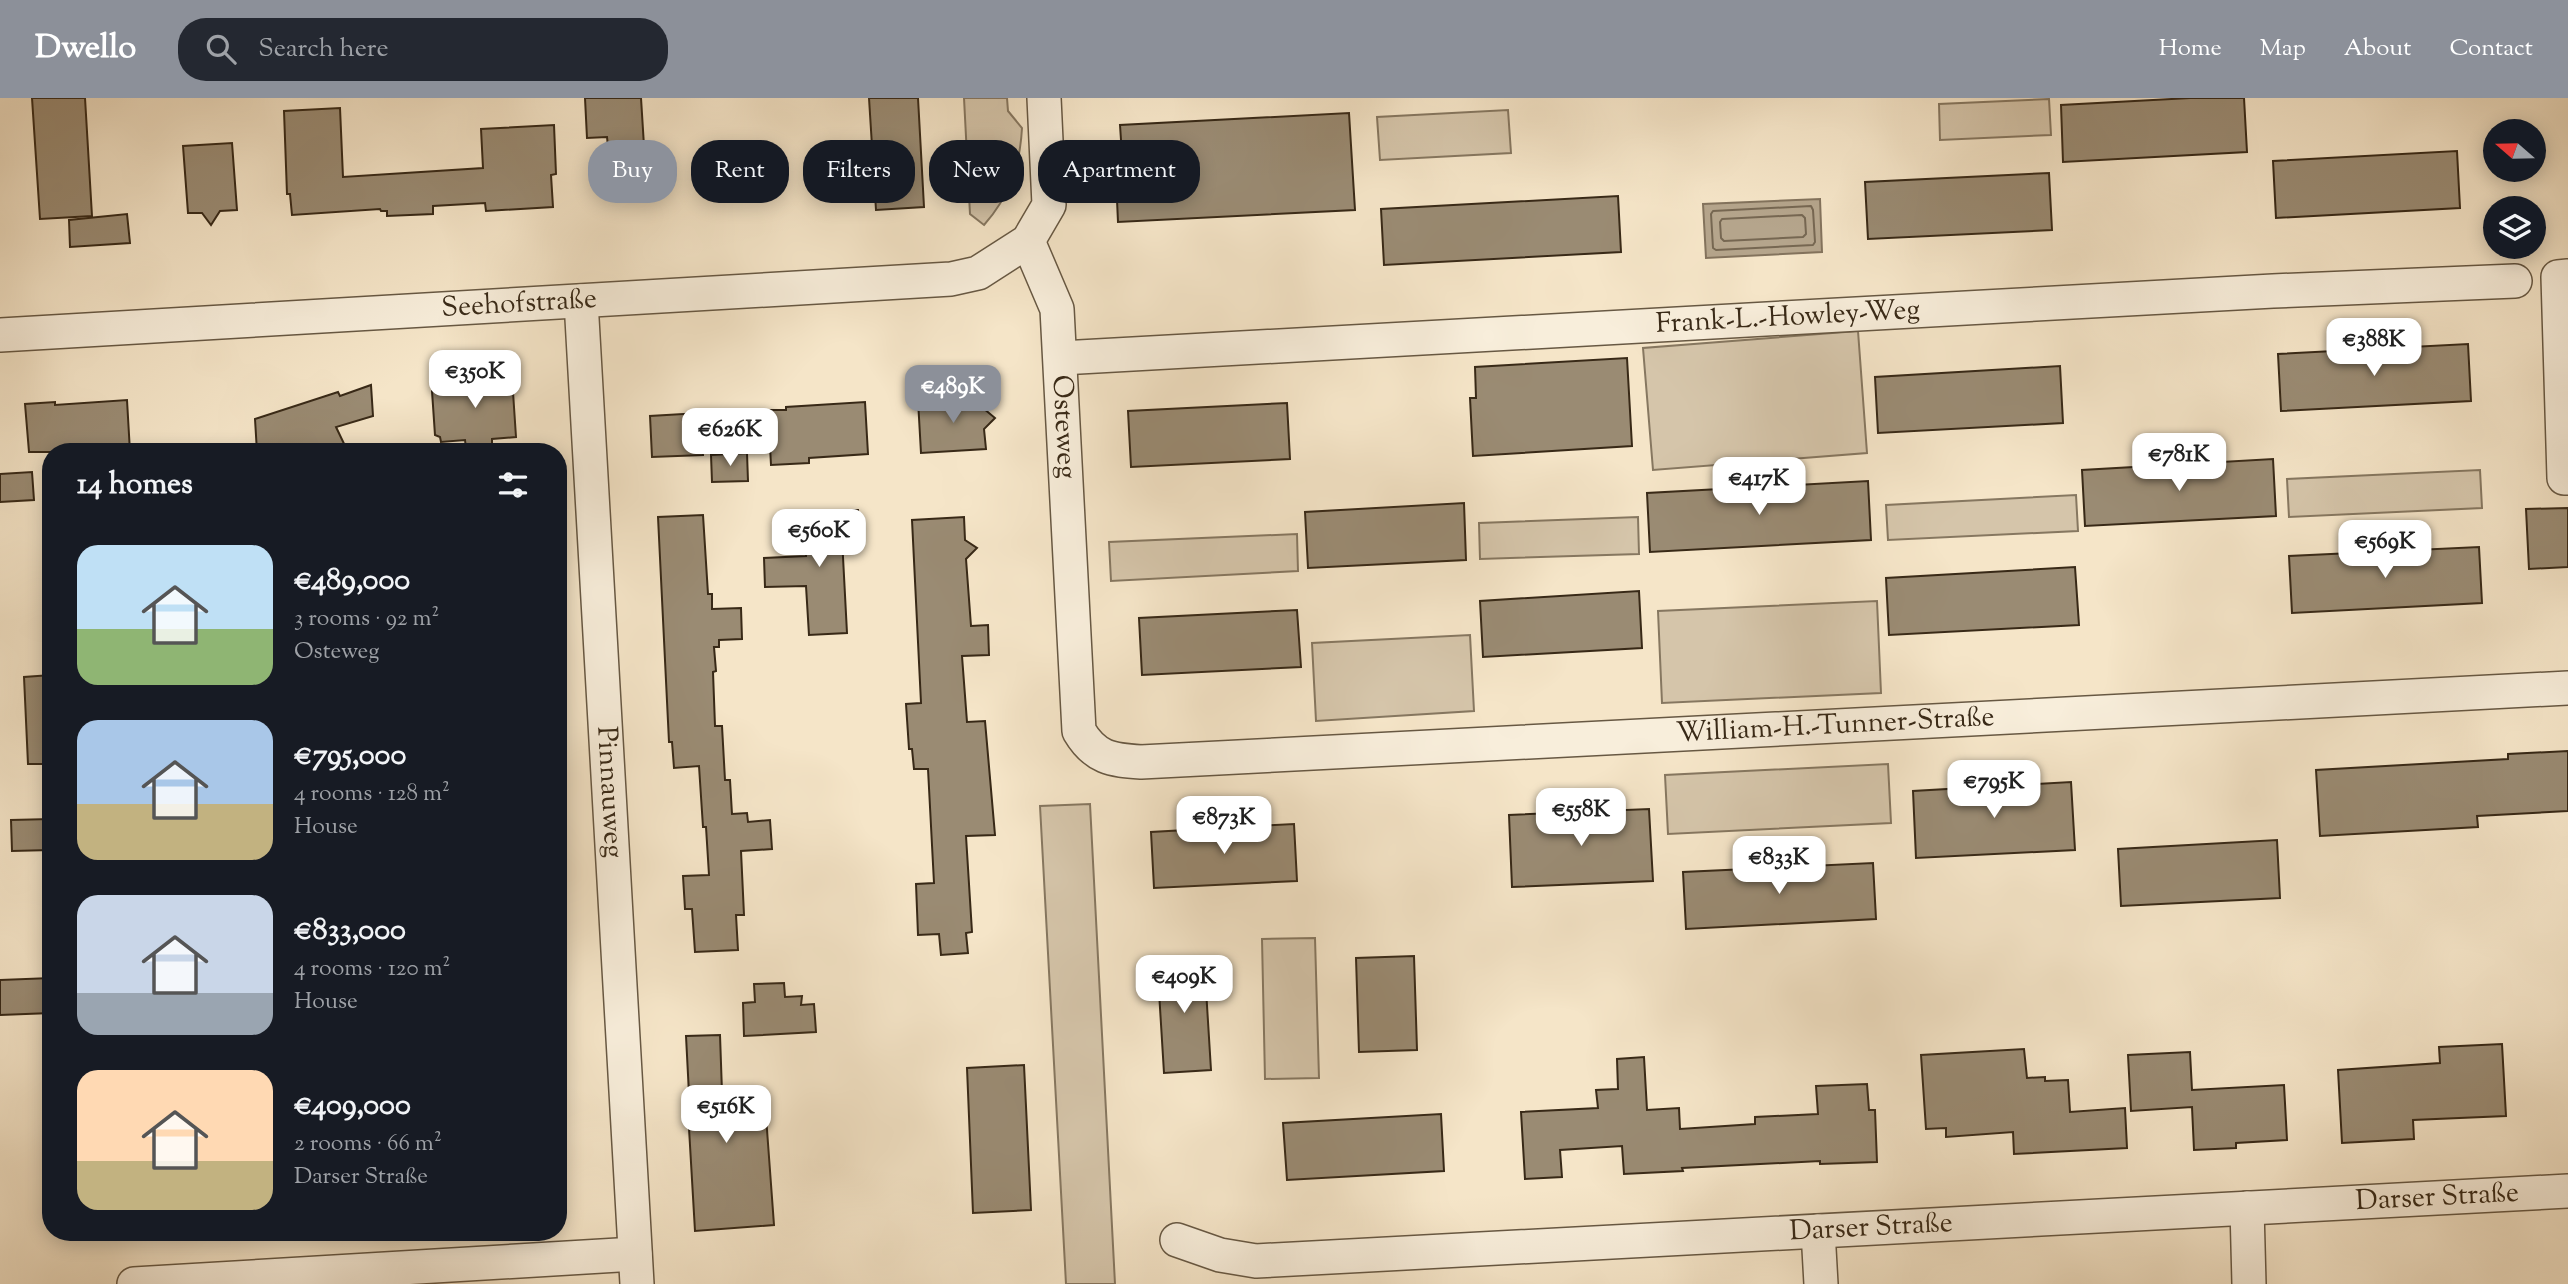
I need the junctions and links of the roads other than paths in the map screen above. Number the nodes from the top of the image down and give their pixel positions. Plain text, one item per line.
1 (1044, 98) edge
2 (1028, 241) junction
3 (2563, 277) edge
4 (2515, 281) dead end
5 (581, 301) junction
6 (0, 335) edge
7 (1061, 358) junction
8 (2568, 478) edge
9 (2568, 688) edge
10 (1105, 757) joint
11 (2568, 1191) edge
12 (2247, 1208) junction
13 (1818, 1231) junction
14 (1177, 1240) dead end
15 (636, 1269) edge
16 (134, 1284) edge
17 (1821, 1284) edge
18 (2249, 1284) edge

1 - 2 street
2 - 5 street, Seehofstraße
2 - 7 street, Osteweg
3 - 8 street
4 - 7 street, Frank-L.-Howley-Weg
5 - 6 street, Seehofstraße
5 - 15 street, Pinnauweg
7 - 10 street, Osteweg
9 - 10 street, William-H.-Tunner-Straße
11 - 12 street, Darser Straße
12 - 13 street, Darser Straße
12 - 18 street
13 - 14 street, Darser Straße
13 - 17 street
15 - 16 street

